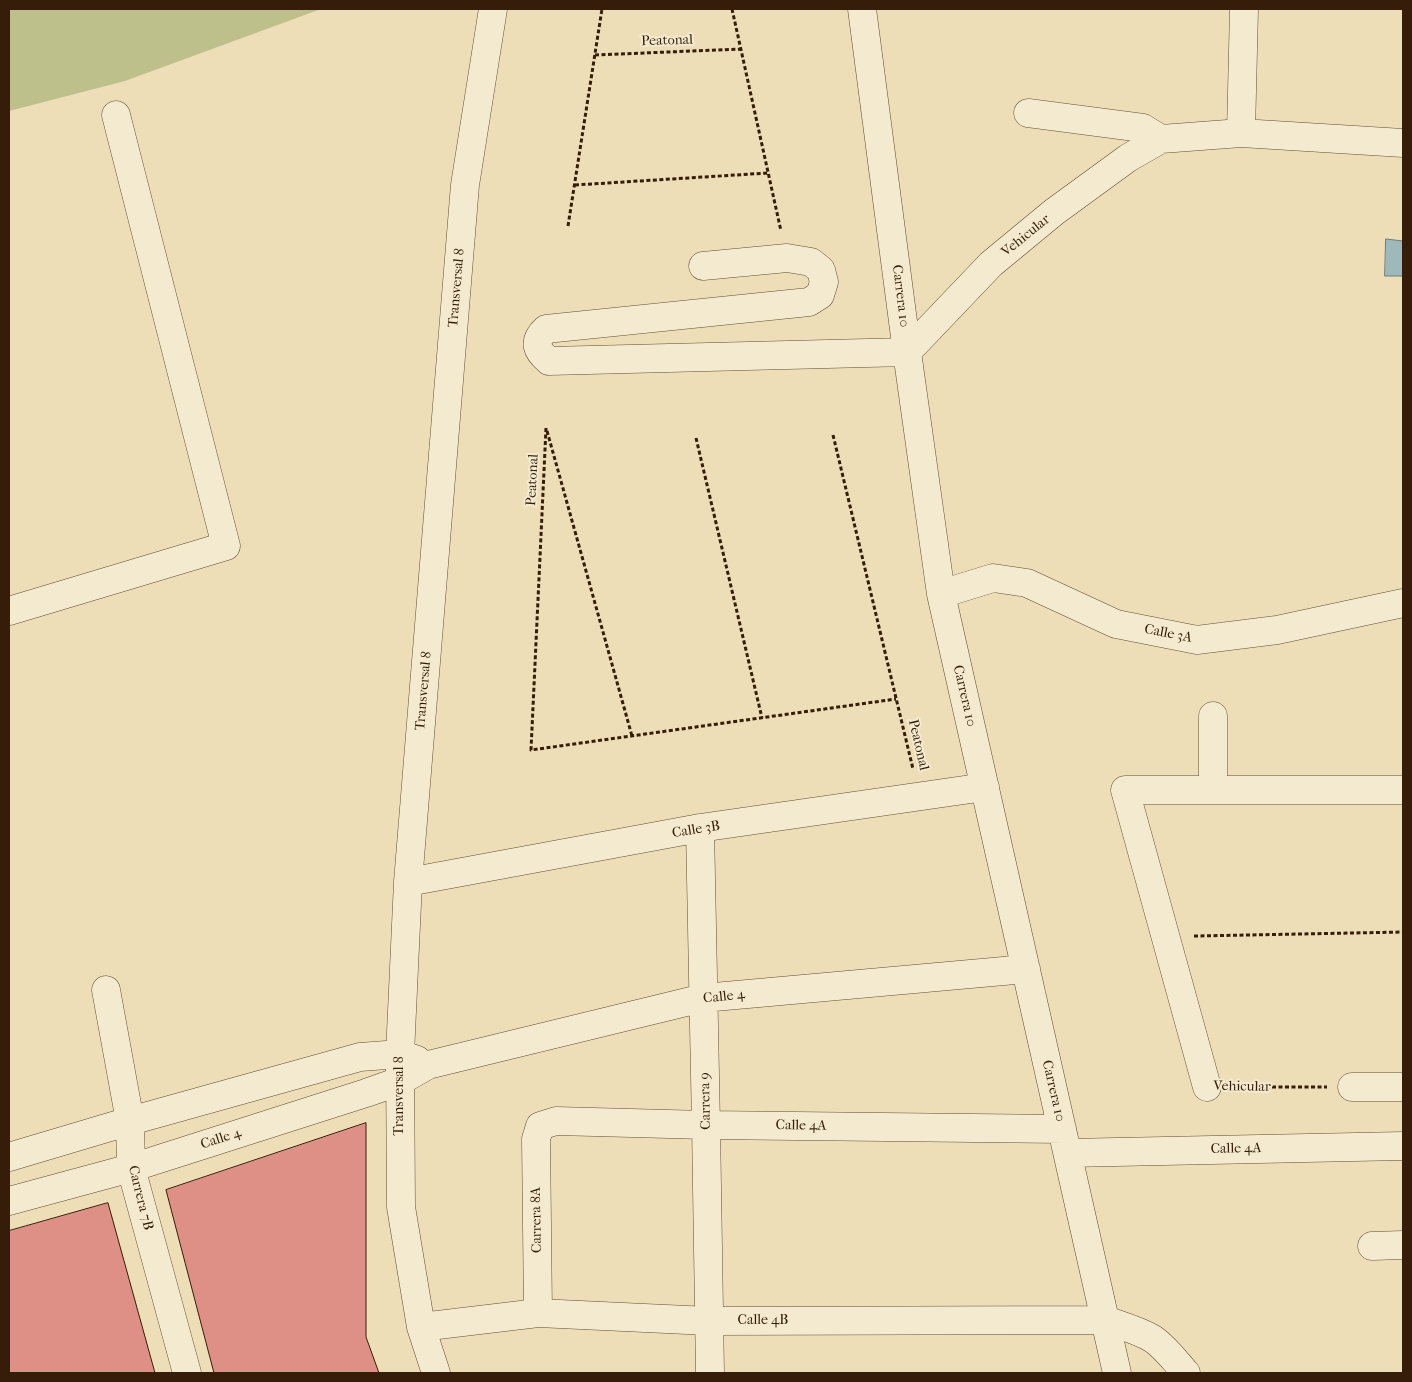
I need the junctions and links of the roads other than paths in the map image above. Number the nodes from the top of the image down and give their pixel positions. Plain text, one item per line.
1 (493, 9) edge
2 (862, 9) edge
3 (1244, 9) edge
4 (1028, 113) dead end
5 (116, 115) dead end
6 (1241, 133) junction
7 (1161, 140) junction
8 (1403, 143) edge
9 (703, 266) dead end
10 (907, 352) junction
11 (941, 594) junction
12 (1403, 602) edge
13 (9, 612) edge
14 (1213, 716) dead end
15 (985, 787) junction
16 (1213, 790) junction
17 (1403, 790) edge
18 (700, 828) junction
19 (408, 882) junction
20 (1026, 969) junction
21 (106, 990) dead end
22 (703, 998) junction
23 (400, 1054) junction
24 (428, 1065) junction
25 (400, 1081) junction
26 (1207, 1087) road end
27 (1352, 1087) road end
28 (1403, 1087) edge
29 (130, 1121) junction
30 (706, 1125) junction
31 (540, 1126) joint
32 (1065, 1141) junction
33 (1403, 1146) edge
34 (9, 1157) edge
35 (131, 1168) junction
36 (9, 1202) edge
37 (1403, 1245) edge
38 (1372, 1246) dead end
39 (538, 1313) junction
40 (1106, 1320) junction
41 (709, 1321) junction
42 (421, 1326) junction
43 (187, 1373) edge
44 (436, 1373) edge
45 (710, 1373) edge
46 (1117, 1373) edge
47 (1186, 1373) edge

1 - 19 street, Transversal 8
2 - 10 street, Carrera 10
3 - 6 street
4 - 7 street
5 - 13 street
6 - 7 street, Vehicular
6 - 8 street, Vehicular
7 - 10 street, Vehicular
9 - 10 street
10 - 11 street, Carrera 10
11 - 12 street, Calle 3A
11 - 15 street, Carrera 10
14 - 16 street
15 - 18 street, Calle 3B
15 - 20 street, Carrera 10
16 - 17 street, Vehicular
16 - 26 street, Vehicular
18 - 19 street, Calle 3B
18 - 22 street, Carrera 9
19 - 23 street, Transversal 8
20 - 22 street, Calle 4
20 - 32 street, Carrera 10
21 - 29 street, Carrera 7B
22 - 24 street, Calle 4
22 - 30 street, Carrera 9
23 - 24 street
23 - 25 street, Transversal 8
23 - 29 street
24 - 25 street, Calle 4
25 - 35 street, Calle 4
25 - 42 street, Transversal 8
27 - 28 street
29 - 34 street
29 - 35 street, Carrera 7B
30 - 31 street, Calle 4A
30 - 32 street, Calle 4A
30 - 41 street, Carrera 9
31 - 39 street, Carrera 8A
32 - 33 street, Calle 4A
32 - 40 street, Carrera 10
35 - 36 street, Calle 4
35 - 43 street, Carrera 7B
37 - 38 street
39 - 41 street, Calle 4B
39 - 42 street, Calle 4B
40 - 41 street, Calle 4B
40 - 46 street, Carrera 10
40 - 47 street, Calle 4B
41 - 45 street, Carrera 9
42 - 44 street, Transversal 8

